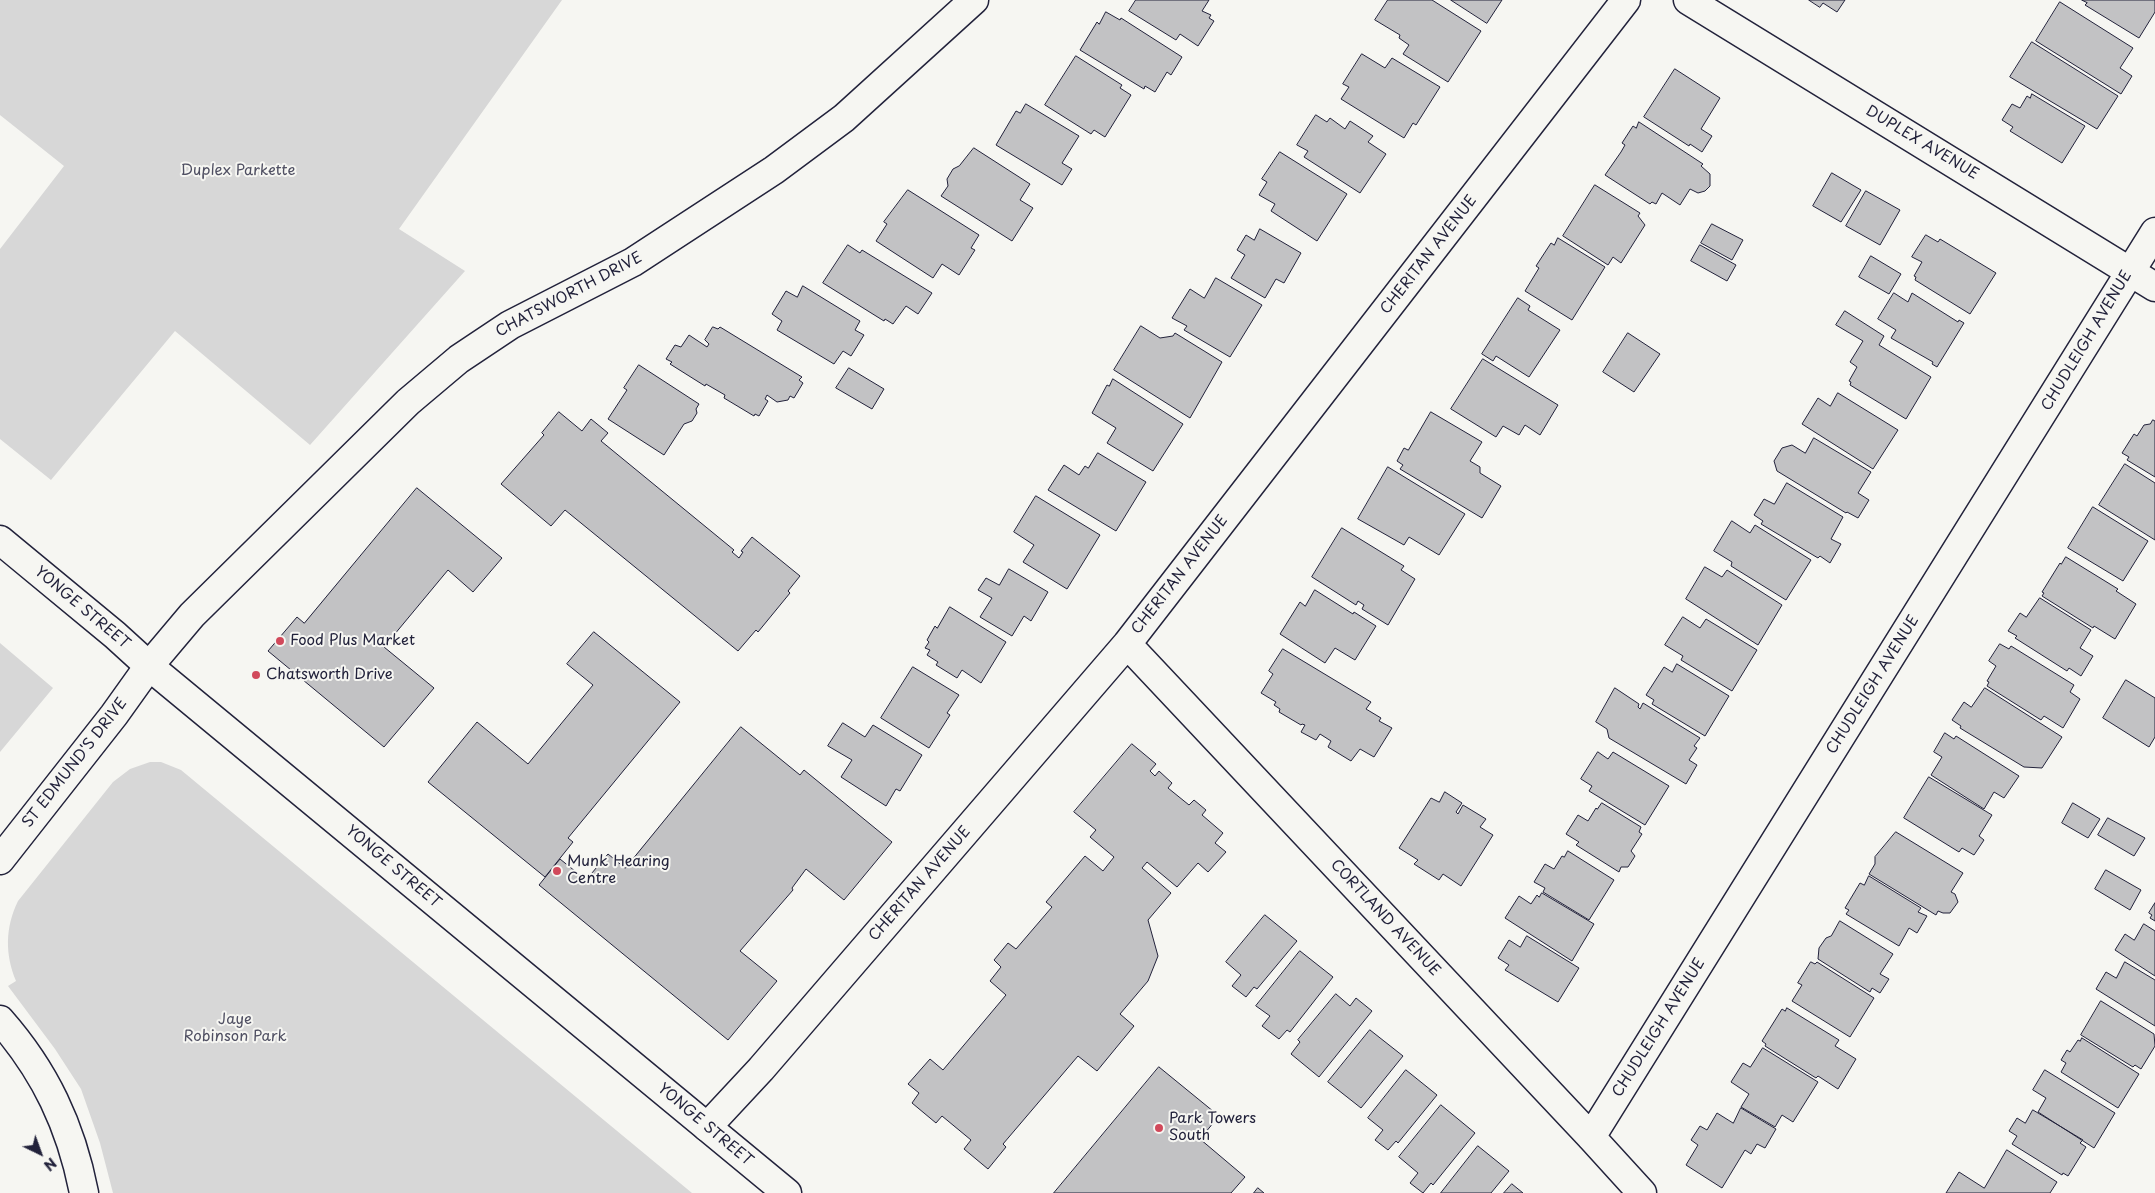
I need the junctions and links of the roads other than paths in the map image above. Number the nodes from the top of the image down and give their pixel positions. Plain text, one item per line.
1 (974, 0) edge
2 (1626, 0) edge
3 (1688, 0) edge
4 (2155, 232) edge
5 (2130, 271) junction
6 (2155, 286) edge
7 (0, 540) edge
8 (1127, 644) junction
9 (149, 666) junction
10 (0, 860) edge
11 (0, 1020) edge
12 (708, 1127) junction
13 (1591, 1137) junction
14 (84, 1193) edge
15 (787, 1193) edge
16 (1642, 1193) edge

1 - 9 street, CHATSWORTH DRIVE
2 - 8 street, CHERITAN AVENUE
3 - 5 street, DUPLEX AVENUE
4 - 5 street, CHUDLEIGH AVENUE
5 - 6 street, DUPLEX AVENUE
5 - 13 street, CHUDLEIGH AVENUE
7 - 9 street, YONGE STREET
8 - 12 street, CHERITAN AVENUE
8 - 13 street, CORTLAND AVENUE
9 - 10 street, ST EDMUND'S DRIVE
9 - 12 street, YONGE STREET
11 - 14 street
12 - 15 street, YONGE STREET
13 - 16 street, CORTLAND AVENUE

